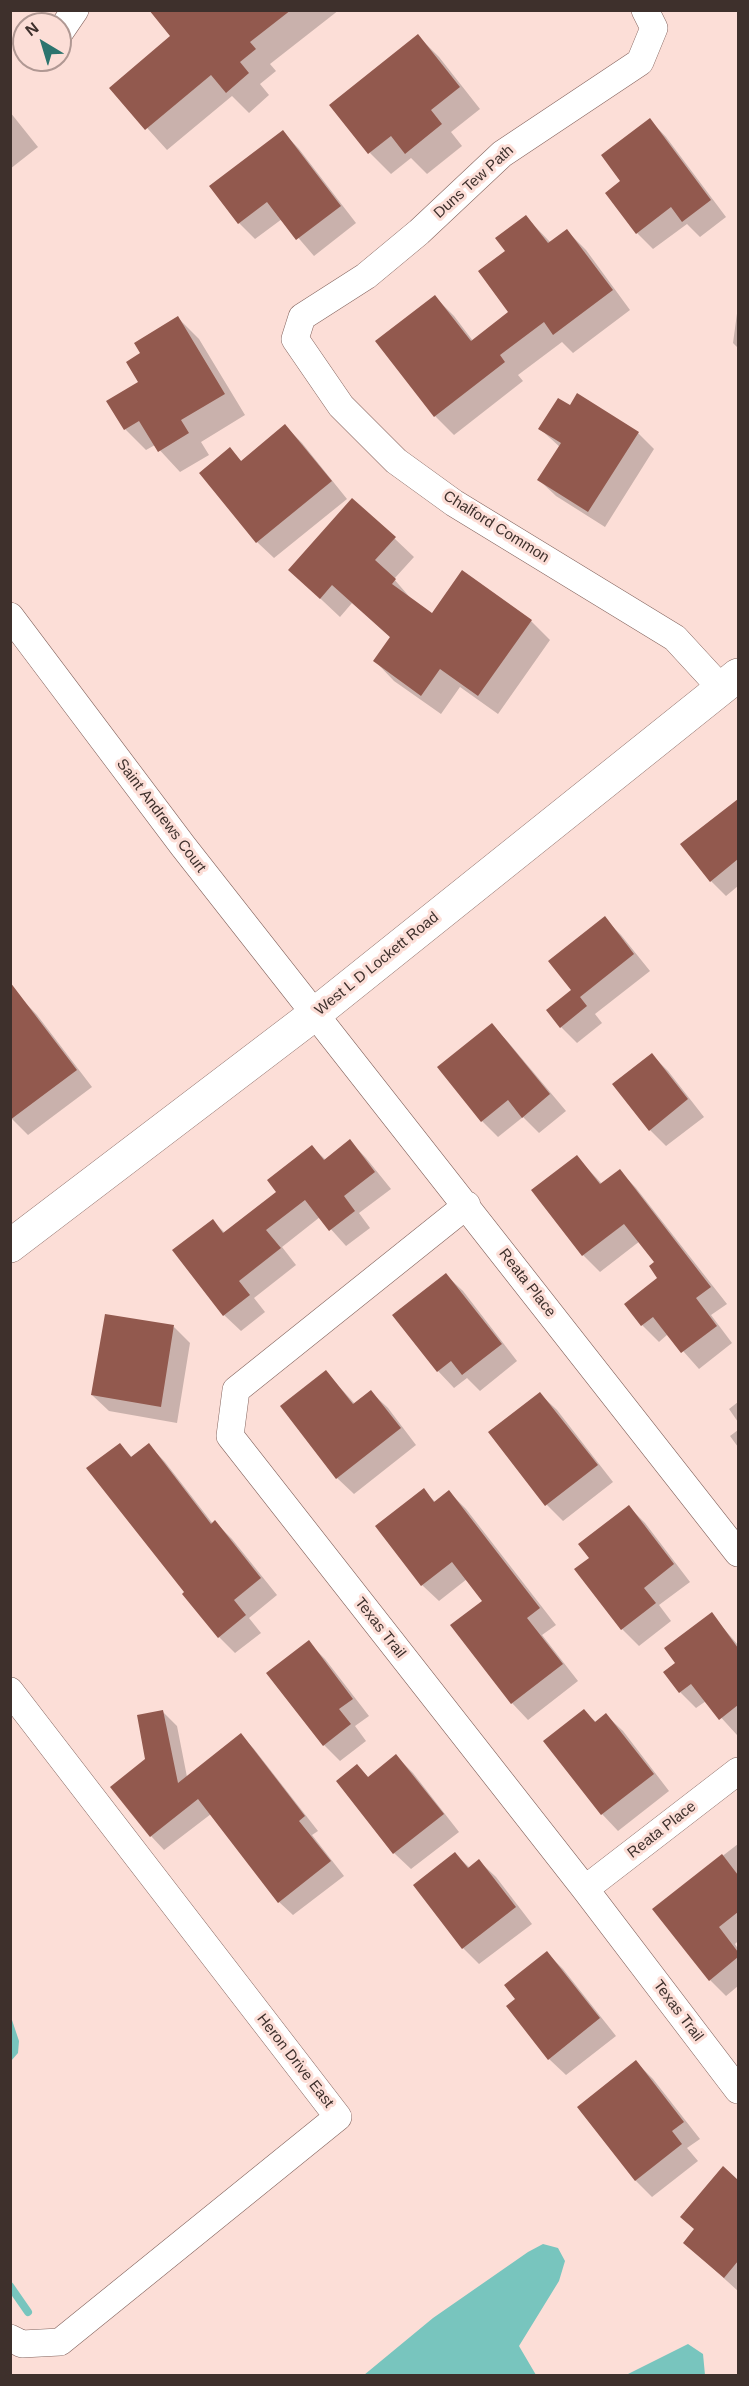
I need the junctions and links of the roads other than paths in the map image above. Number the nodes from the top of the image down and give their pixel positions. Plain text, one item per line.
1 (650, 19) edge
2 (295, 339) joint
3 (10, 616) edge
4 (730, 681) edge
5 (316, 1013) junction
6 (467, 1205) junction
7 (13, 1238) edge
8 (738, 1553) edge
9 (10, 1691) edge
10 (738, 1771) edge
11 (585, 1889) junction
12 (738, 2090) edge
13 (16, 2341) edge

1 - 2 street, Duns Tew Path
2 - 4 street, Chalford Common
3 - 5 street, Saint Andrews Court
4 - 5 main road, West L D Lockett Road
5 - 6 street, Reata Place
5 - 7 main road, West L D Lockett Road
6 - 8 street, Reata Place
6 - 11 street, Texas Trail
9 - 13 street, Heron Drive East
10 - 11 street, Reata Place
11 - 12 street, Texas Trail

